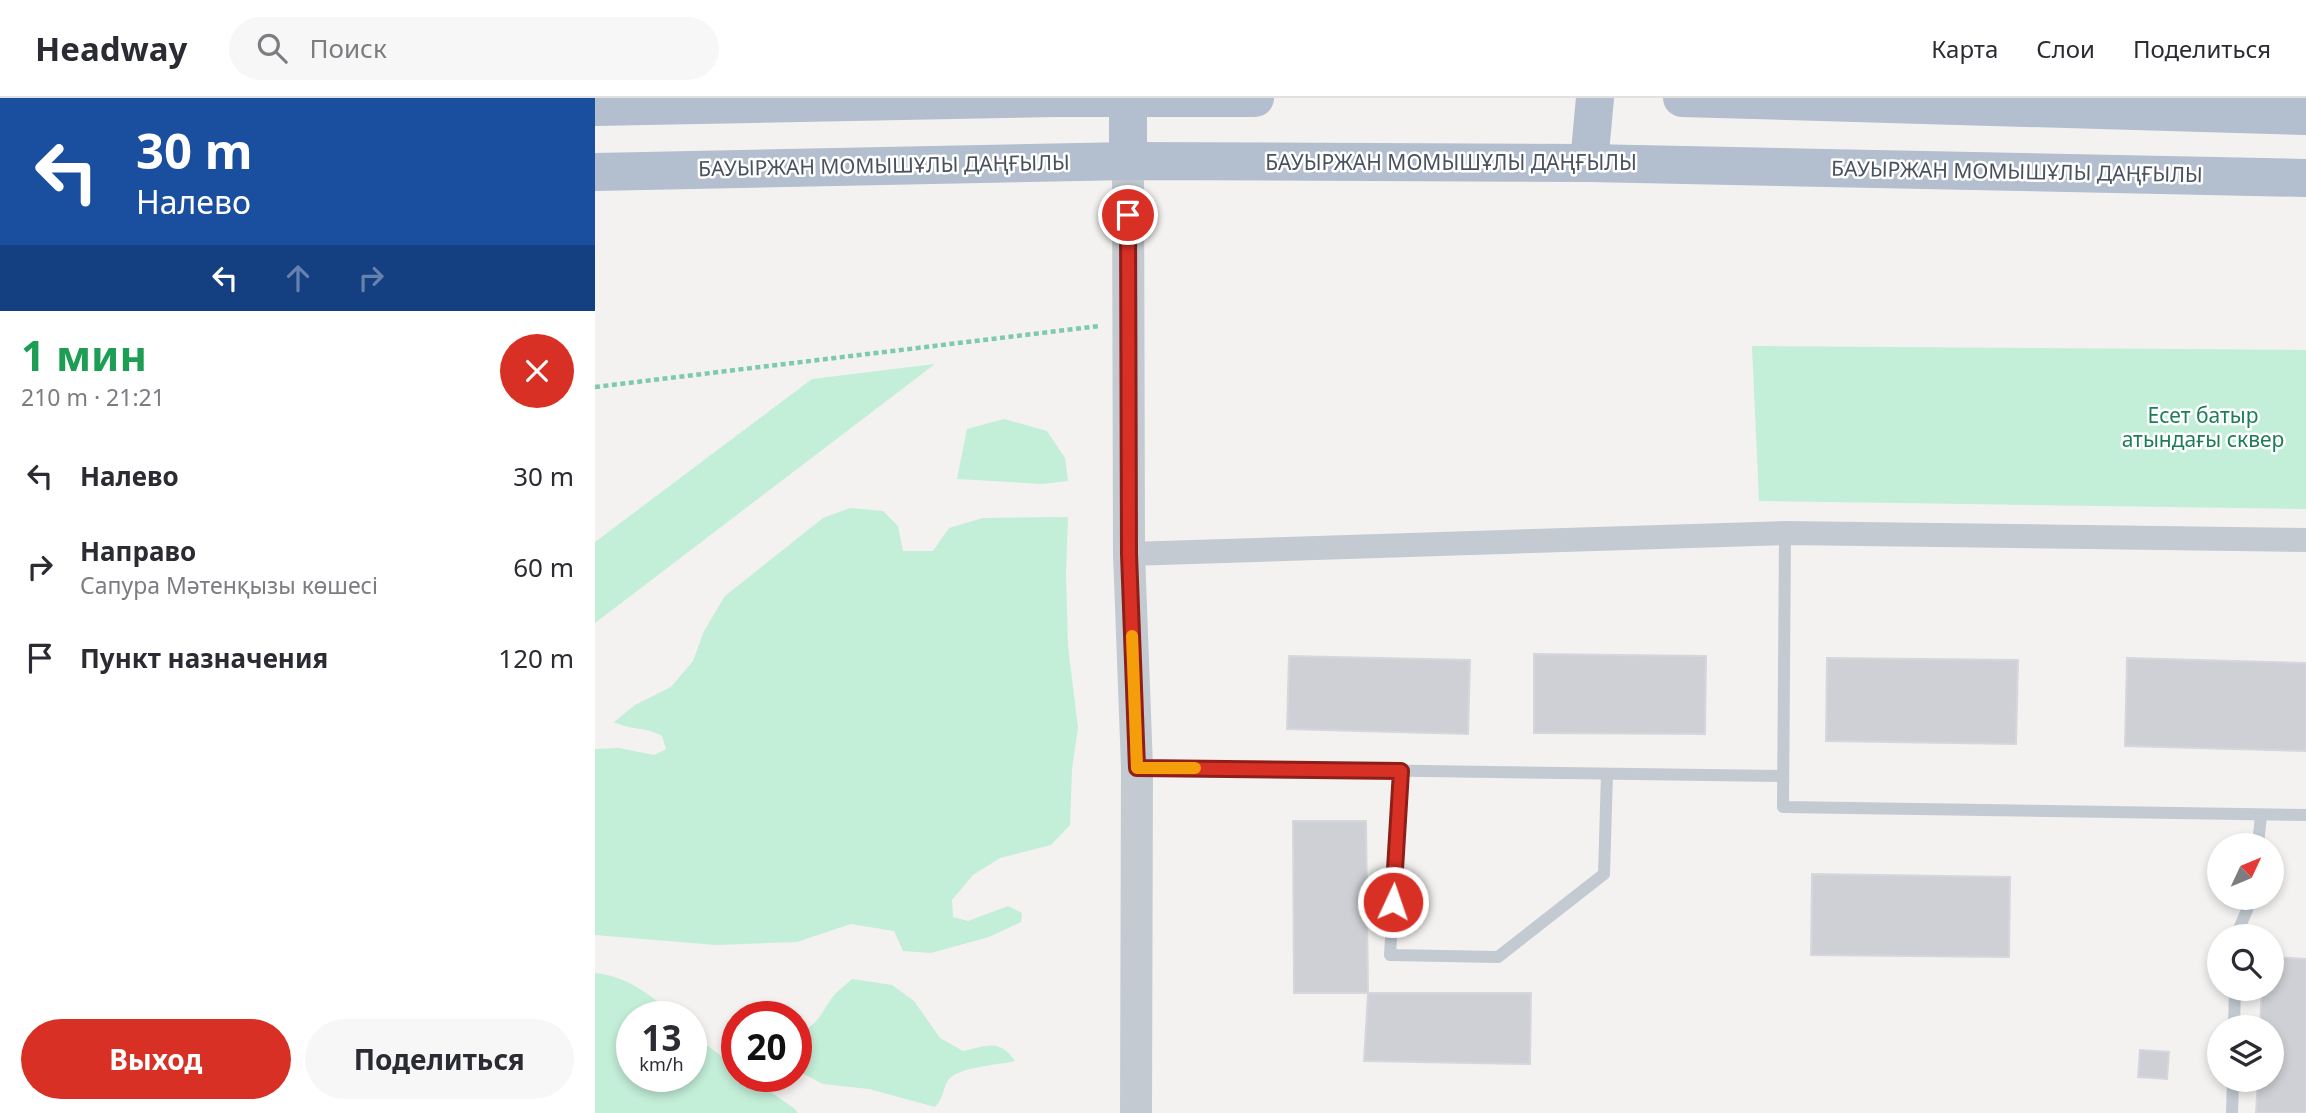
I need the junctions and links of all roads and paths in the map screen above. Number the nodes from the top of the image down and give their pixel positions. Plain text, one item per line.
1 (1056, 98) edge
2 (1128, 98) edge
3 (1255, 98) edge
4 (1595, 98) edge
5 (1682, 98) edge
6 (806, 100) edge
7 (595, 107) edge
8 (2306, 116) edge
9 (1128, 162) junction
10 (1589, 163) junction
11 (595, 172) edge
12 (2306, 178) edge
13 (1127, 323) junction
14 (595, 387) edge
15 (1785, 533) junction
16 (2306, 540) edge
17 (1129, 554) junction
18 (1137, 768) junction
19 (1401, 771) junction
20 (1607, 774) junction
21 (1783, 776) junction
22 (2261, 815) junction
23 (2306, 815) edge
24 (2259, 833) edge
25 (2233, 1092) edge
26 (1136, 1113) edge
27 (2232, 1113) edge

1 - 2 main road
1 - 6 main road
2 - 3 main road
2 - 9 main road
4 - 10 main road
5 - 8 main road
6 - 7 main road
9 - 10 main road, БАУЫРЖАН МОМЫШҰЛЫ ДАҢҒЫЛЫ
9 - 11 main road, БАУЫРЖАН МОМЫШҰЛЫ ДАҢҒЫЛЫ
9 - 13 street
10 - 12 main road, БАУЫРЖАН МОМЫШҰЛЫ ДАҢҒЫЛЫ
13 - 14 path
13 - 17 street
15 - 16 street
15 - 17 street
15 - 21 lane
17 - 18 street
18 - 19 lane
18 - 26 street
19 - 20 lane
19 - 20 lane
20 - 21 lane
21 - 22 lane
22 - 23 lane
22 - 24 lane
25 - 27 lane

